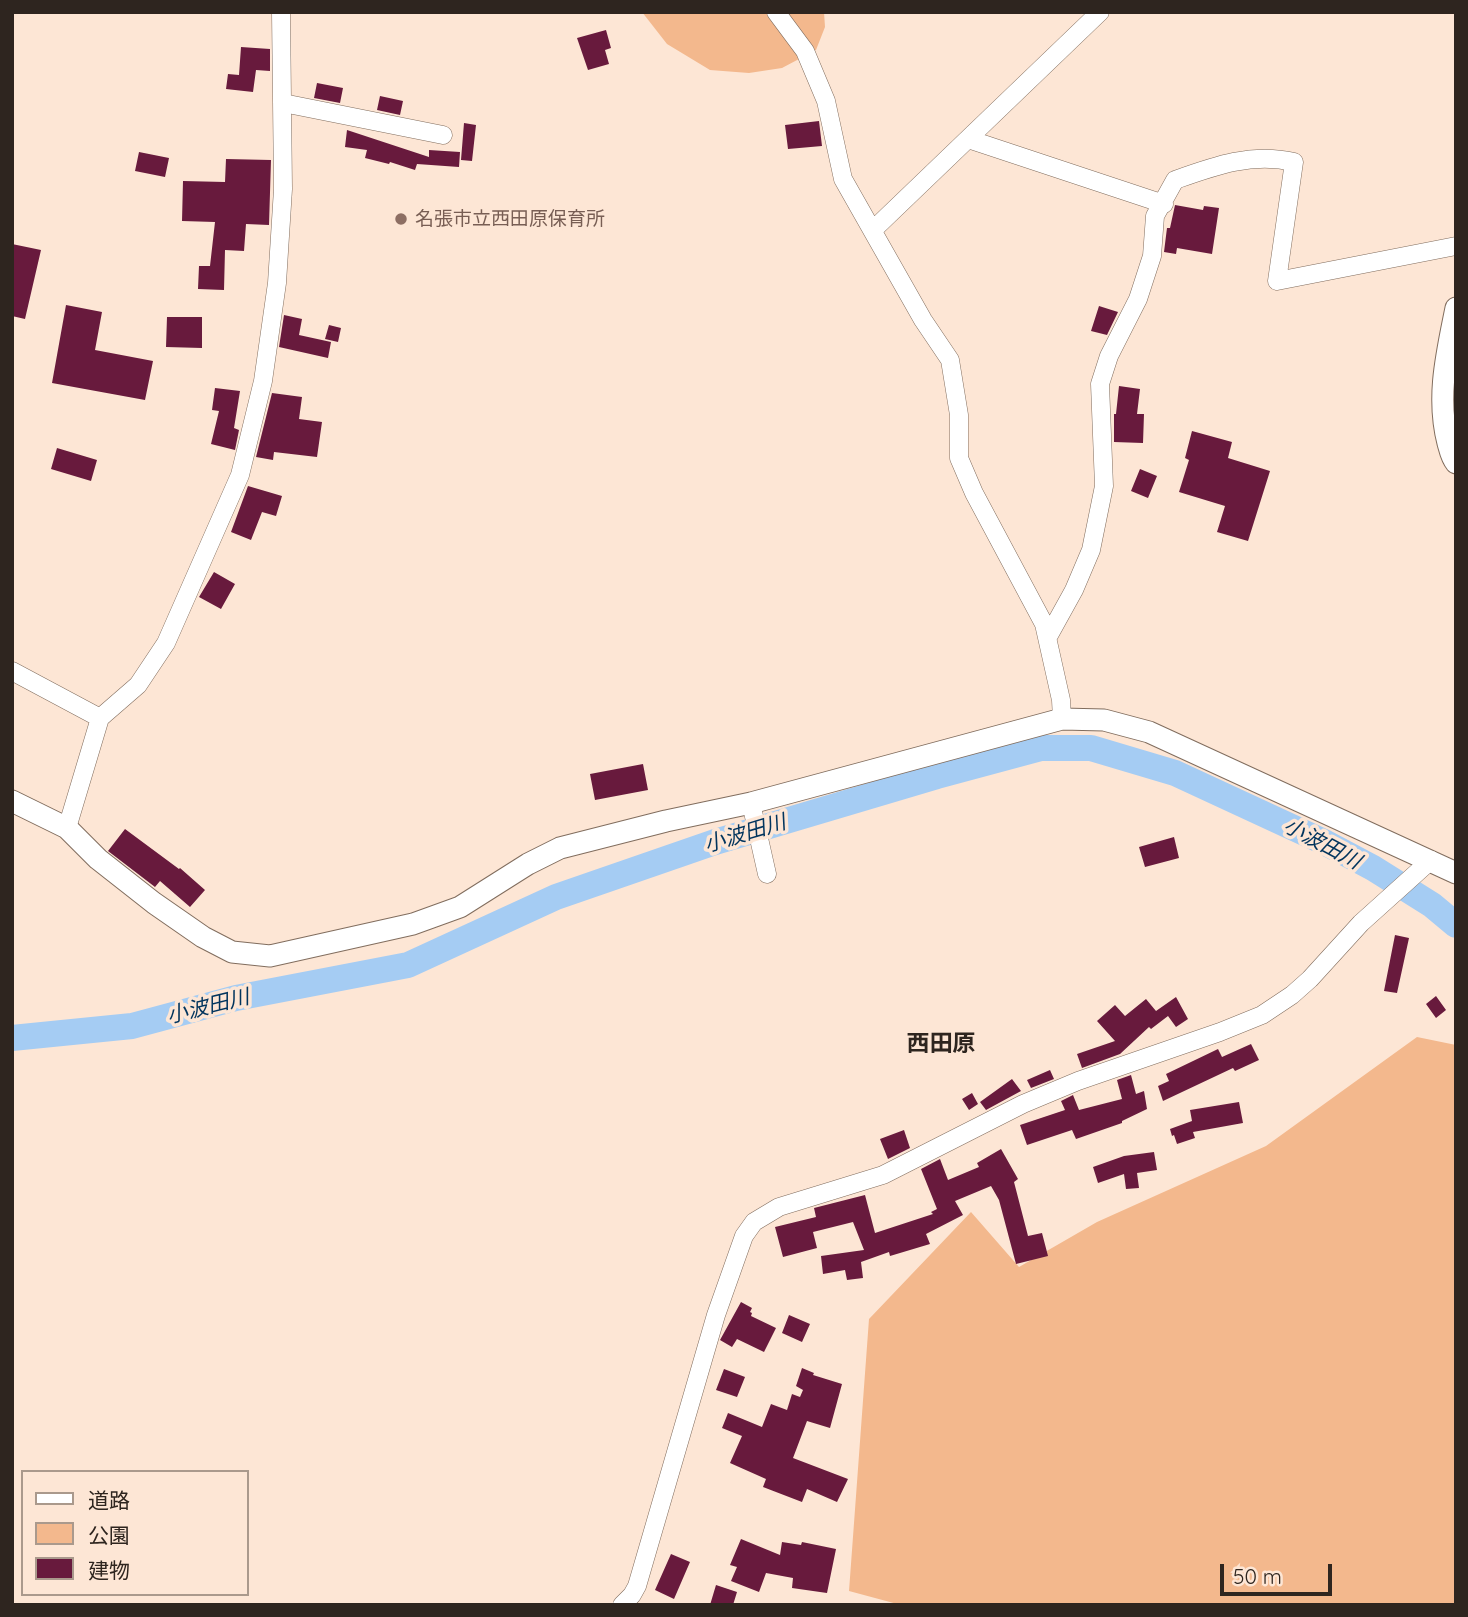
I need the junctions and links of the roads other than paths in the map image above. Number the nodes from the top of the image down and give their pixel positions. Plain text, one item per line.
1 (281, 12) edge
2 (776, 12) edge
3 (1100, 12) edge
4 (283, 103) junction
5 (443, 135) dead end
6 (968, 139) junction
7 (1164, 204) junction
8 (873, 230) junction
9 (1456, 246) edge
10 (1456, 308) edge
11 (1456, 463) edge
12 (1048, 637) junction
13 (12, 671) edge
14 (100, 718) junction
15 (1062, 719) junction
16 (12, 801) edge
17 (752, 809) junction
18 (67, 828) junction
19 (1426, 863) junction
20 (1456, 873) edge
21 (767, 874) dead end
22 (622, 1605) edge

1 - 4 street
2 - 8 street
3 - 6 street
4 - 5 street
4 - 14 street
6 - 7 street
6 - 8 street
7 - 9 street
7 - 12 street
8 - 12 street
10 - 11 street
12 - 15 street
13 - 14 street
14 - 18 street
15 - 17 street
15 - 19 street
16 - 18 street
17 - 18 street
17 - 21 street
19 - 20 street
19 - 22 street

